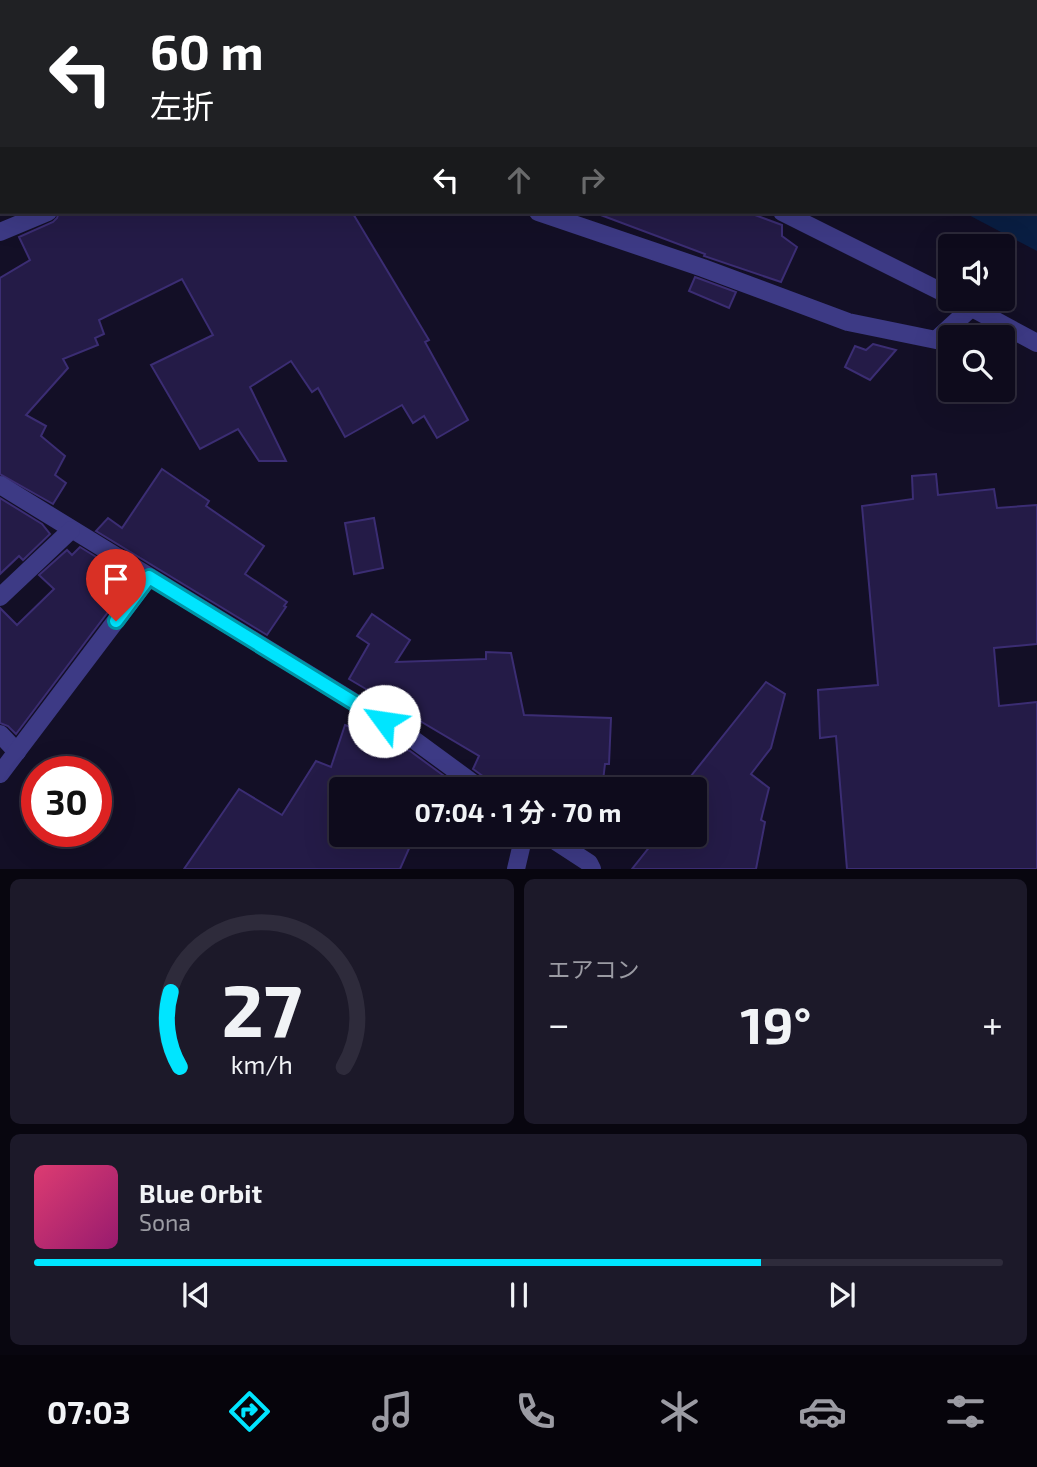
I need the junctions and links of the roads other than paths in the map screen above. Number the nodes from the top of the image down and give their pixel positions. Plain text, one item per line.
1 (43, 214) edge
2 (544, 214) edge
3 (786, 214) edge
4 (1, 230) edge
5 (938, 290) edge
6 (958, 311) edge
7 (979, 311) edge
8 (1037, 343) edge
9 (0, 485) edge
10 (71, 530) junction
11 (149, 577) junction
12 (0, 597) edge
13 (0, 734) edge
14 (17, 752) junction
15 (0, 774) edge
16 (465, 777) edge
17 (521, 847) edge
18 (564, 847) edge
19 (516, 869) edge
20 (592, 869) edge

1 - 4 street
2 - 6 street
3 - 5 street
7 - 8 street
9 - 10 street
10 - 11 street
10 - 12 street
11 - 14 street
11 - 16 street
13 - 14 street
14 - 15 street
17 - 19 street
18 - 20 street

